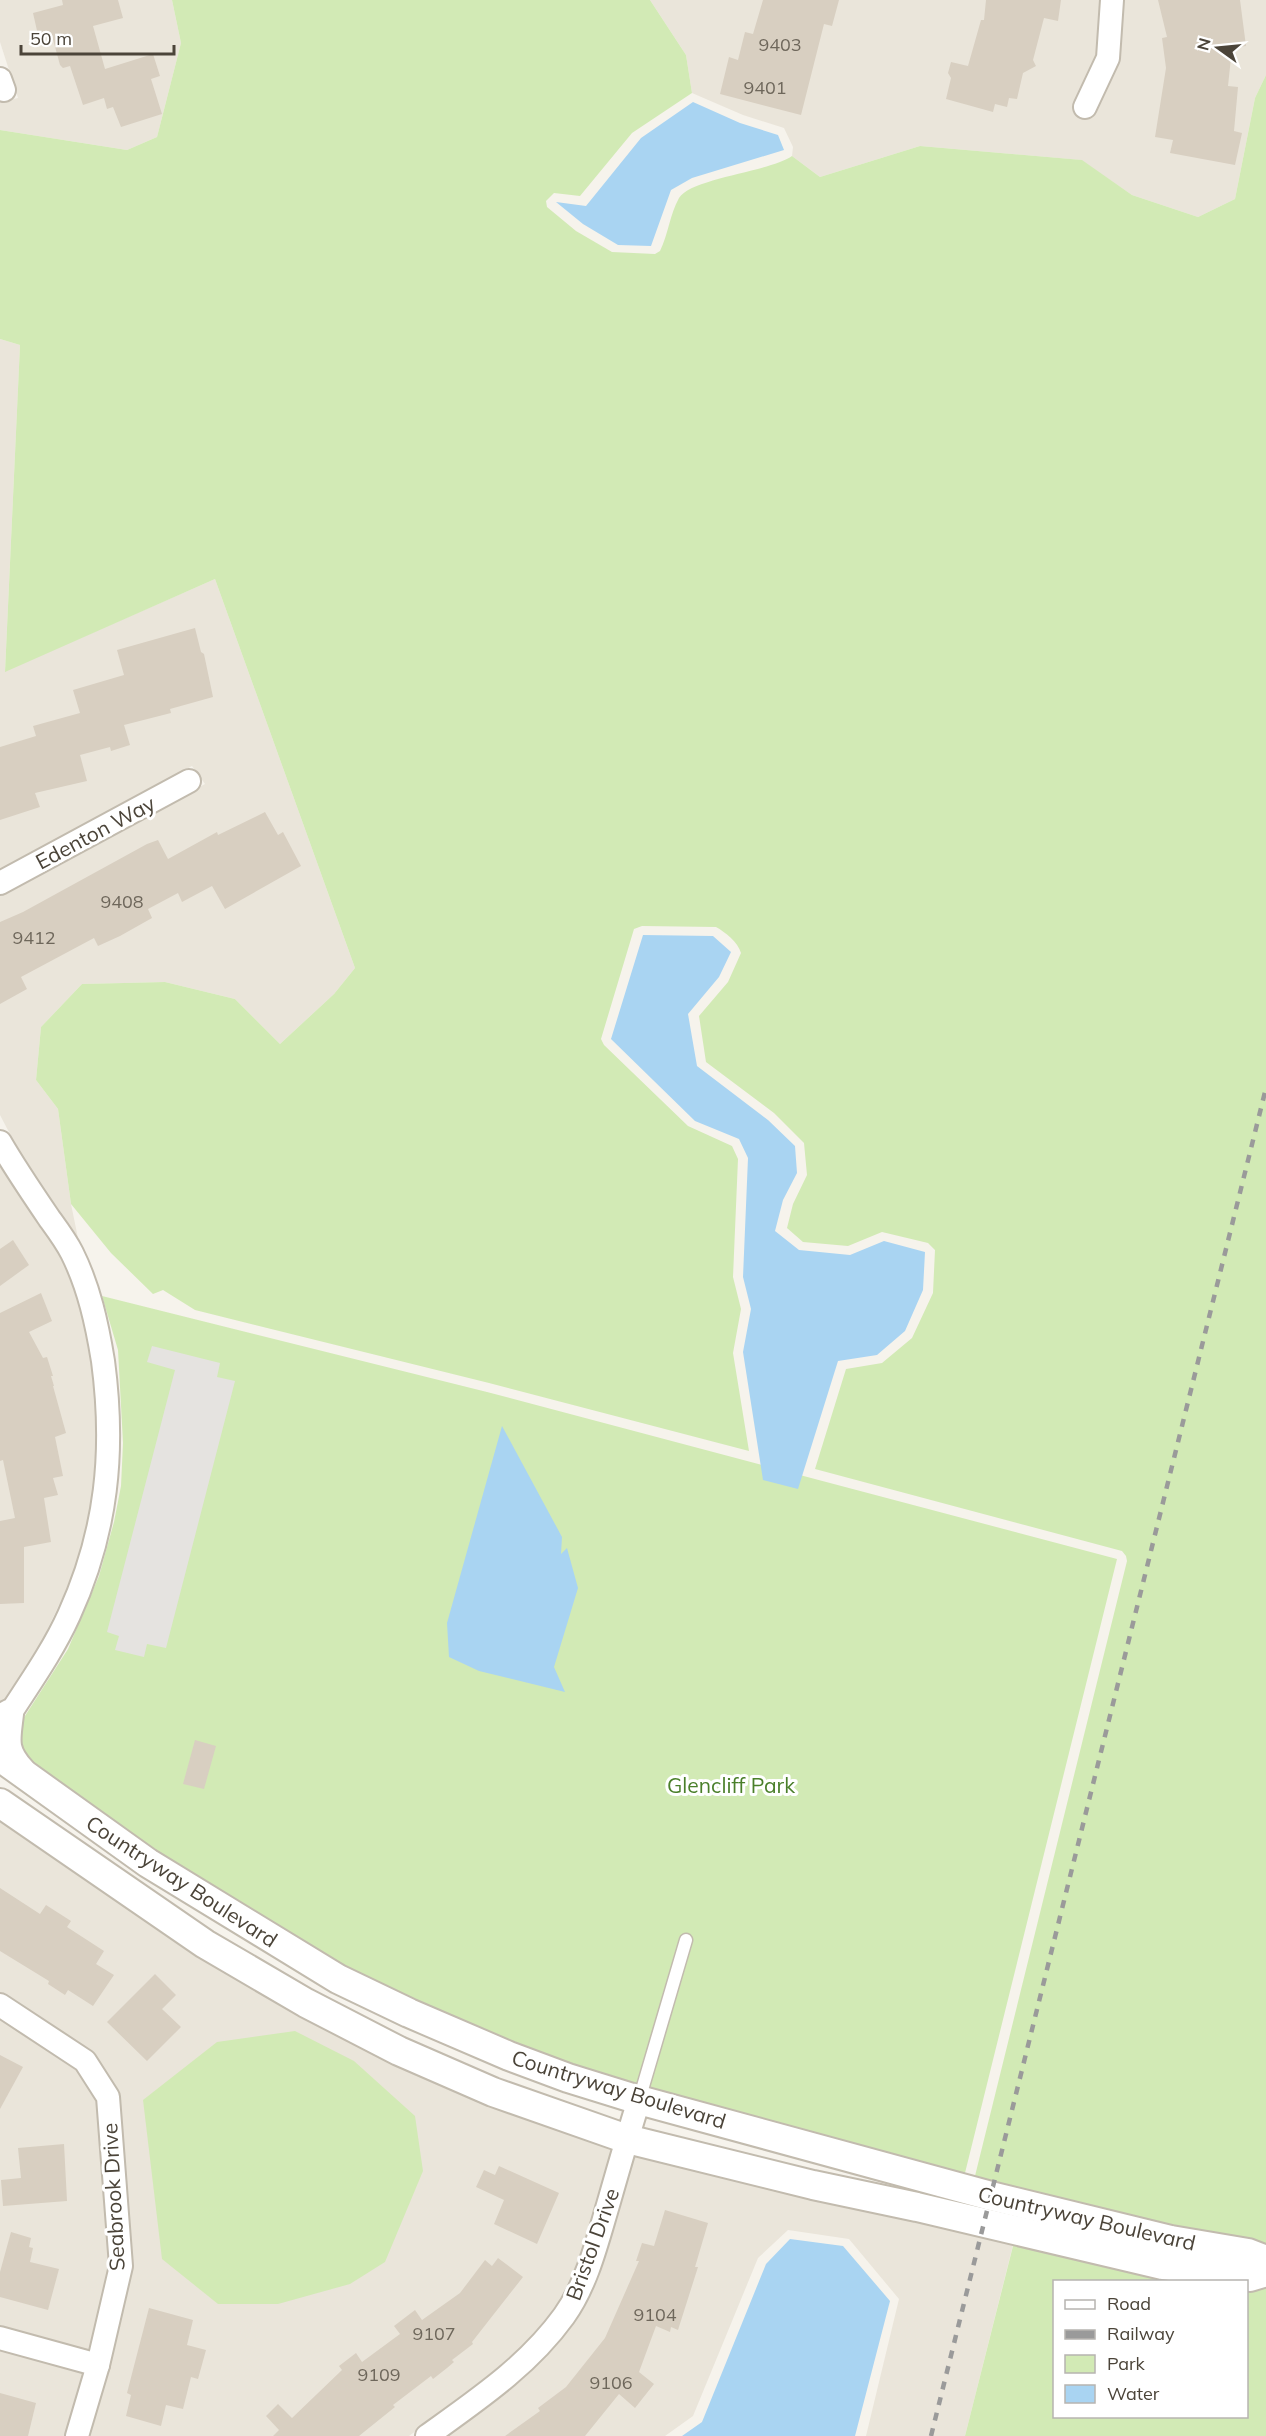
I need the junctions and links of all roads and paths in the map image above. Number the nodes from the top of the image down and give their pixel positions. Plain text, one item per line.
1 (1112, 0) edge
2 (1085, 107) dead end
3 (189, 781) dead end
4 (0, 883) edge
5 (0, 1142) edge
6 (3, 1722) edge
7 (0, 1757) edge
8 (12, 1776) edge
9 (0, 1803) edge
10 (686, 1940) dead end
11 (0, 2005) edge
12 (639, 2100) junction
13 (627, 2139) junction
14 (1266, 2260) edge
15 (1266, 2272) edge
16 (0, 2338) edge
17 (98, 2365) junction
18 (77, 2436) edge
19 (428, 2436) edge

1 - 2 street
3 - 4 street, Edenton Way
5 - 6 street
6 - 8 street
7 - 8 street, Countryway Boulevard
8 - 12 street, Countryway Boulevard
9 - 13 street, Countryway Boulevard
10 - 12 lane
11 - 17 street, Seabrook Drive
12 - 13 street, Bristol Drive
12 - 14 street, Countryway Boulevard
13 - 15 street, Countryway Boulevard
13 - 19 street, Bristol Drive
16 - 17 street
17 - 18 street, Seabrook Drive

